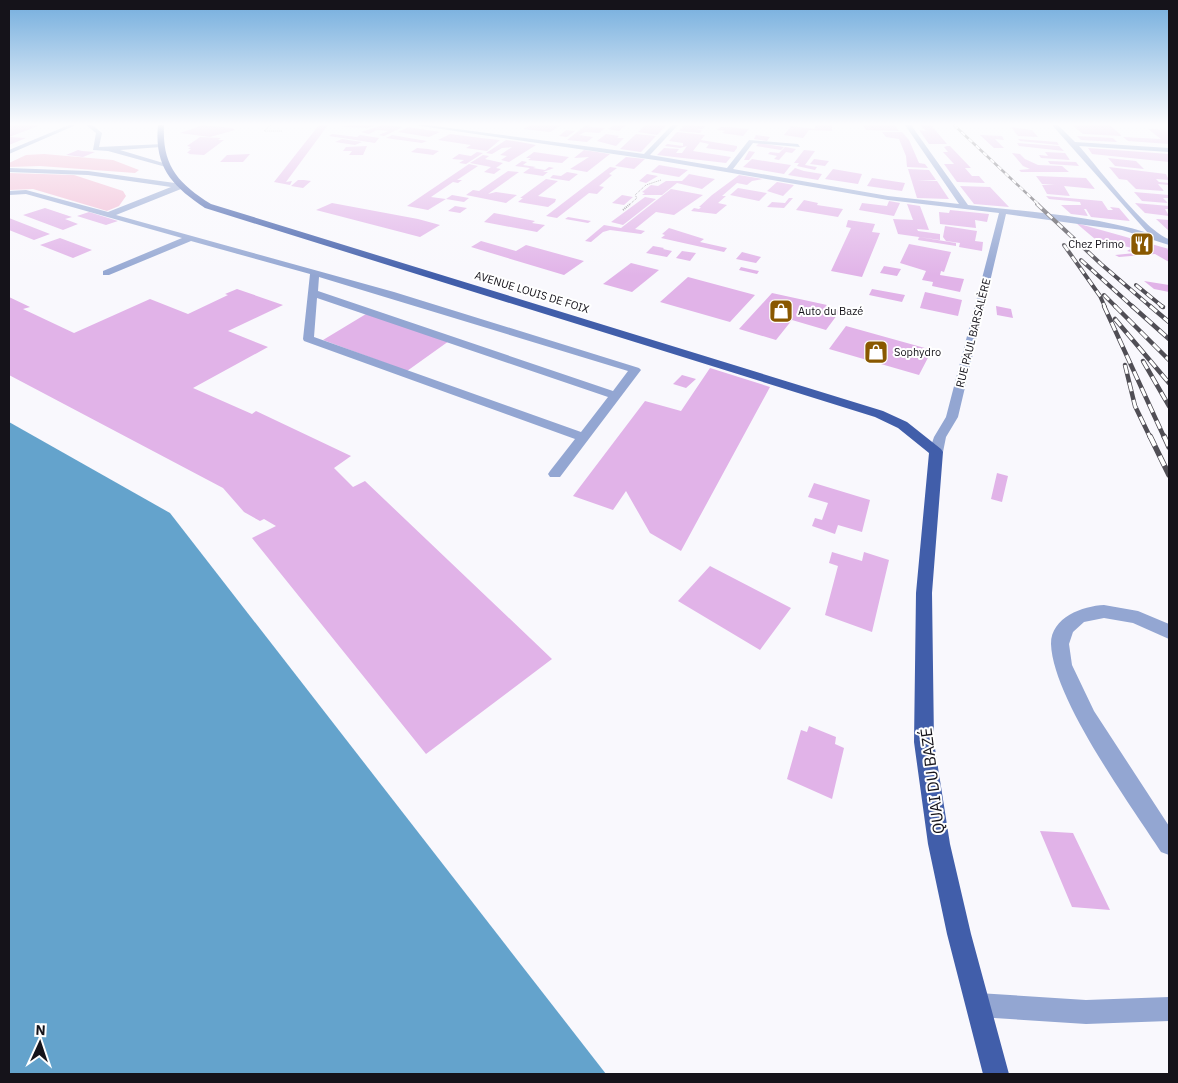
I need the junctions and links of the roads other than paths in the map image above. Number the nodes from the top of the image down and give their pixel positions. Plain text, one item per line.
1 (111, 176) edge
2 (170, 176) edge
3 (760, 176) edge
4 (944, 176) edge
5 (1102, 176) edge
6 (179, 186) junction
7 (9, 193) edge
8 (966, 208) junction
9 (1003, 212) junction
10 (108, 215) junction
11 (190, 238) junction
12 (1158, 238) junction
13 (1169, 242) edge
14 (106, 273) dead end
15 (315, 273) junction
16 (313, 293) junction
17 (615, 396) junction
18 (583, 438) junction
19 (936, 452) junction
20 (555, 474) dead end
21 (1169, 632) edge
22 (1169, 844) edge
23 (978, 1005) junction
24 (1169, 1010) edge
25 (996, 1074) edge

1 - 6 street
2 - 6 main road, AVENUE LOUIS DE FOIX
3 - 8 street
4 - 8 street
5 - 12 street
6 - 10 street
6 - 19 main road, AVENUE LOUIS DE FOIX
7 - 10 street
8 - 9 street
9 - 12 street
9 - 19 street, RUE PAUL BARSALÈRE
10 - 11 street
11 - 14 street
11 - 15 street
12 - 13 street
15 - 16 street
15 - 17 street
16 - 17 street
16 - 18 street
17 - 18 street
18 - 20 street
19 - 23 main road, QUAI DU BAZÉ
21 - 22 street
23 - 24 street
23 - 25 main road, QUAI DU BAZÉ

